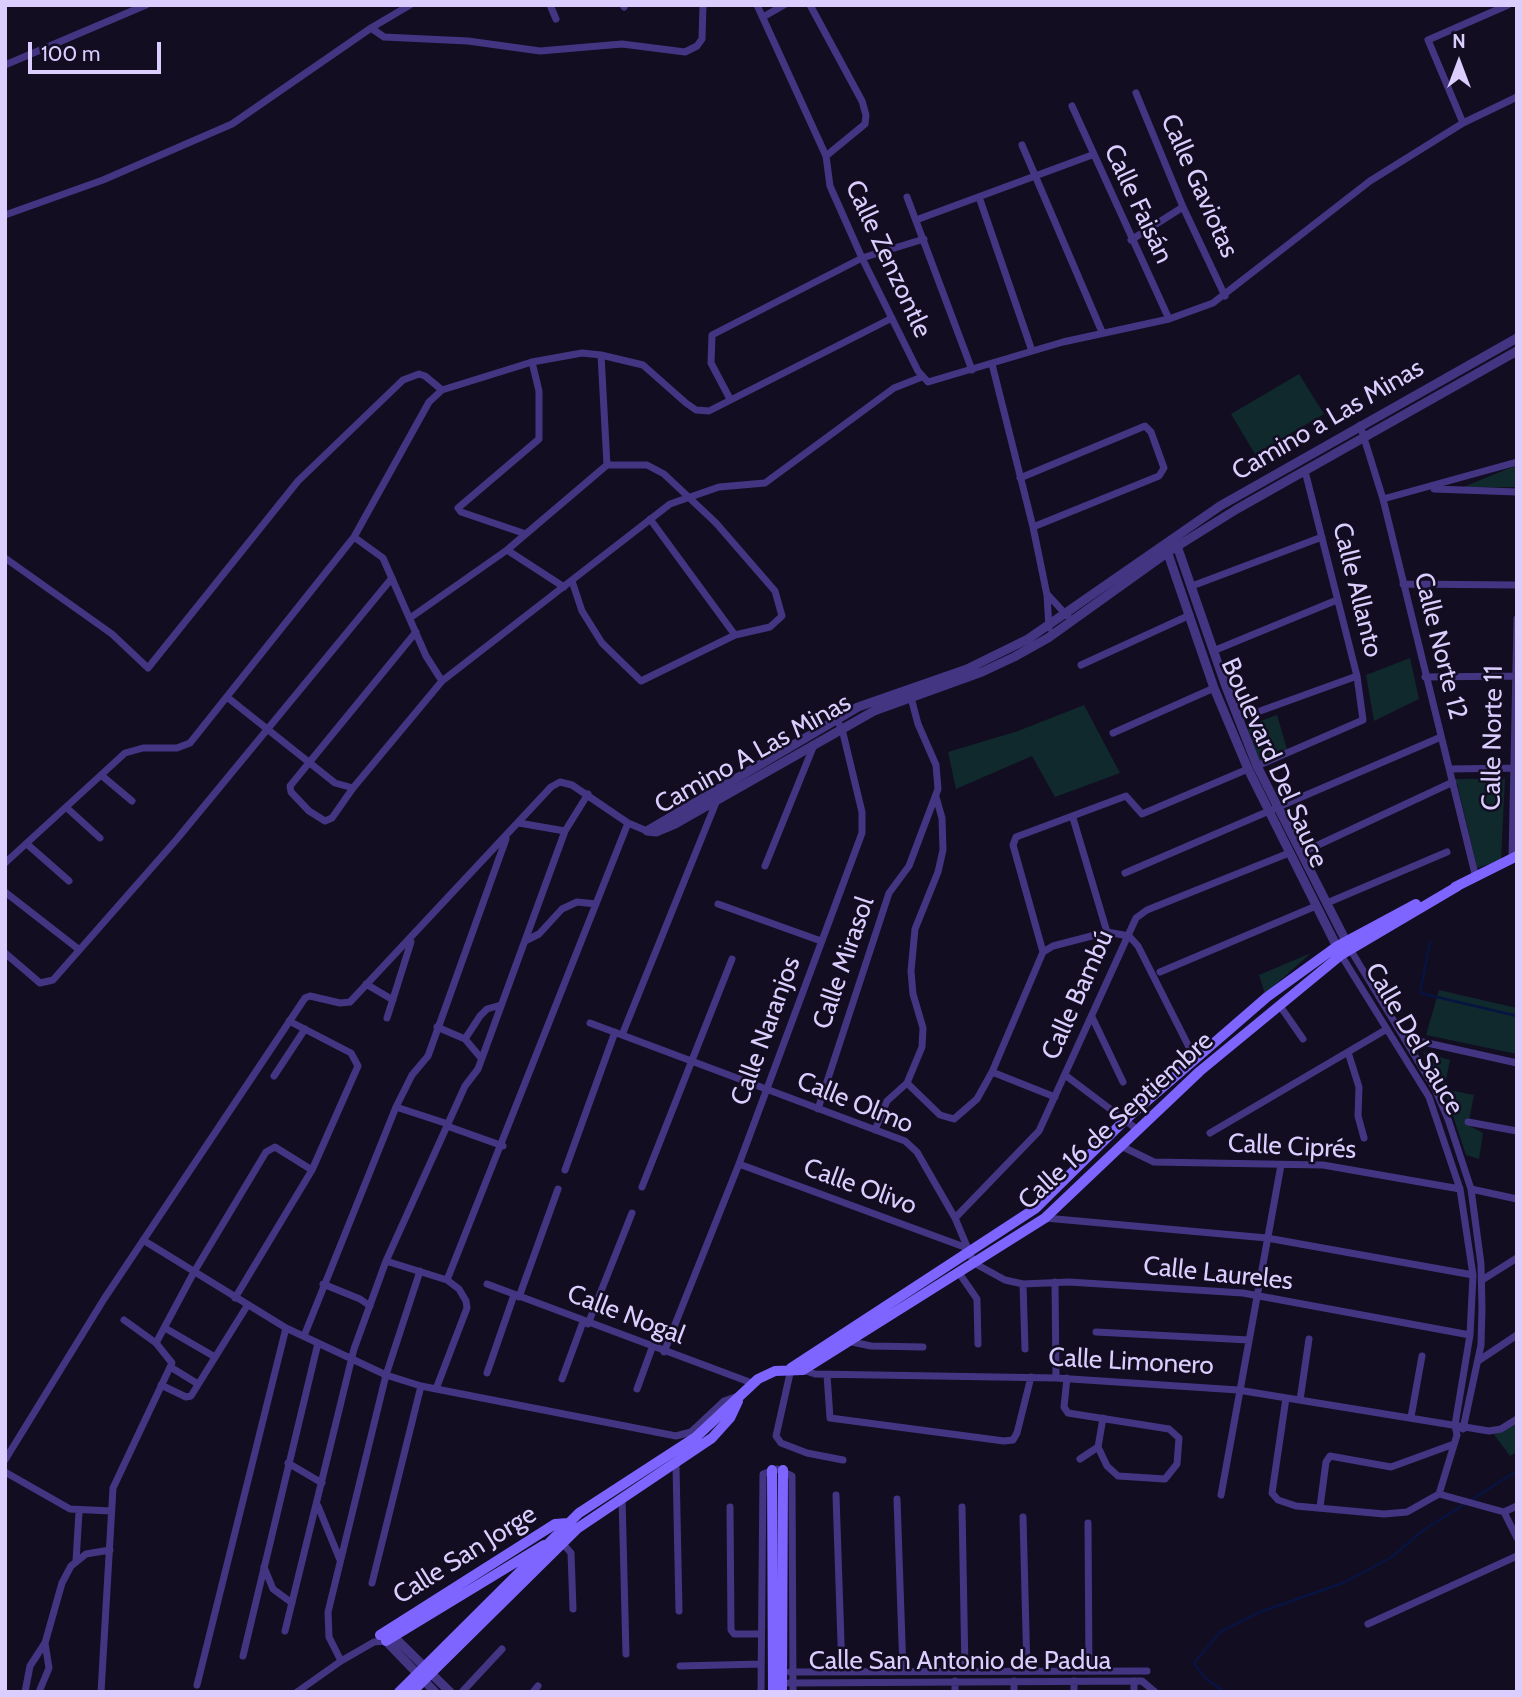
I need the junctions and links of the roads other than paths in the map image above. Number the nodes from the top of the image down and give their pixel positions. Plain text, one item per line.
1 (146, 5) edge
2 (410, 5) edge
3 (550, 5) edge
4 (704, 5) edge
5 (757, 5) edge
6 (784, 5) edge
7 (810, 5) edge
8 (1508, 5) edge
9 (763, 17) junction
10 (556, 19) dead end
11 (371, 28) junction
12 (5, 65) edge
13 (1136, 93) dead end
14 (1517, 97) edge
15 (1072, 106) dead end
16 (1463, 123) junction
17 (1022, 145) dead end
18 (1092, 155) junction
19 (826, 156) junction
20 (1037, 178) junction
21 (907, 197) dead end
22 (979, 197) junction
23 (1183, 207) junction
24 (5, 215) edge
25 (916, 220) junction
26 (924, 239) junction
27 (1131, 240) junction
28 (862, 258) junction
29 (1224, 296) junction
30 (892, 318) junction
31 (1169, 319) junction
32 (1102, 331) junction
33 (1517, 338) edge
34 (1032, 351) junction
35 (1517, 351) edge
36 (601, 355) junction
37 (532, 362) junction
38 (992, 364) junction
39 (972, 370) junction
40 (922, 377) junction
41 (442, 390) junction
42 (730, 399) junction
43 (1360, 425) junction
44 (1365, 437) junction
45 (1517, 462) edge
46 (607, 465) junction
47 (1305, 471) junction
48 (1020, 478) junction
49 (1426, 489) junction
50 (1517, 492) edge
51 (689, 498) junction
52 (1383, 499) junction
53 (650, 519) junction
54 (1033, 527) junction
55 (526, 534) junction
56 (354, 537) junction
57 (1173, 537) junction
58 (1322, 537) junction
59 (1178, 547) junction
60 (1166, 548) junction
61 (507, 550) junction
62 (6, 561) edge
63 (392, 578) junction
64 (572, 581) junction
65 (1403, 583) junction
66 (1517, 585) edge
67 (1192, 586) junction
68 (564, 587) junction
69 (1048, 595) junction
70 (1337, 600) junction
71 (1190, 615) junction
72 (1068, 616) junction
73 (410, 618) junction
74 (1517, 619) edge
75 (1050, 631) junction
76 (416, 632) junction
77 (735, 635) junction
78 (1213, 651) junction
79 (1081, 665) dead end
80 (1357, 676) junction
81 (1516, 676) edge
82 (1425, 677) junction
83 (442, 681) junction
84 (1214, 688) junction
85 (910, 694) junction
86 (227, 697) junction
87 (836, 719) junction
88 (1238, 719) junction
89 (269, 729) junction
90 (842, 729) junction
91 (1113, 733) dead end
92 (1441, 737) junction
93 (814, 744) junction
94 (307, 762) junction
95 (1252, 767) junction
96 (1515, 768) edge
97 (1450, 769) junction
98 (101, 775) junction
99 (1453, 782) junction
100 (725, 783) junction
101 (354, 788) junction
102 (588, 794) junction
103 (936, 797) junction
104 (717, 798) junction
105 (132, 801) dead end
106 (67, 808) junction
107 (1273, 810) junction
108 (1073, 818) junction
109 (673, 819) junction
110 (519, 823) junction
111 (628, 823) junction
112 (565, 831) junction
113 (647, 831) joint
114 (508, 835) junction
115 (100, 838) dead end
116 (27, 844) junction
117 (1447, 852) dead end
118 (1289, 853) junction
119 (1301, 853) junction
120 (1514, 857) edge
121 (5, 863) edge
122 (765, 866) dead end
123 (1125, 873) dead end
124 (1476, 878) junction
125 (69, 881) dead end
126 (5, 892) edge
127 (1326, 903) junction
128 (596, 904) junction
129 (718, 904) dead end
130 (1316, 906) junction
131 (1107, 932) junction
132 (1129, 936) junction
133 (411, 940) junction
134 (527, 940) junction
135 (821, 940) junction
136 (78, 948) junction
137 (1343, 948) junction
138 (5, 953) edge
139 (1043, 953) junction
140 (732, 959) dead end
141 (1160, 972) dead end
142 (366, 984) junction
143 (393, 1000) junction
144 (501, 1005) junction
145 (1280, 1006) junction
146 (1092, 1017) junction
147 (387, 1018) dead end
148 (289, 1021) junction
149 (590, 1023) dead end
150 (437, 1027) junction
151 (304, 1030) junction
152 (1387, 1030) junction
153 (618, 1034) junction
154 (1393, 1038) junction
155 (1404, 1038) junction
156 (465, 1039) junction
157 (1303, 1039) dead end
158 (1348, 1052) junction
159 (481, 1058) junction
160 (1195, 1059) junction
161 (691, 1062) junction
162 (1517, 1063) edge
163 (992, 1072) junction
164 (1065, 1075) junction
165 (274, 1076) dead end
166 (1123, 1082) dead end
167 (907, 1083) junction
168 (767, 1090) junction
169 (1055, 1097) junction
170 (396, 1107) junction
171 (818, 1109) junction
172 (1125, 1120) junction
173 (1468, 1122) dead end
174 (448, 1125) junction
175 (875, 1130) junction
176 (1138, 1130) junction
177 (1517, 1132) edge
178 (1210, 1133) dead end
179 (1364, 1138) dead end
180 (503, 1146) junction
181 (1123, 1147) junction
182 (739, 1164) junction
183 (1281, 1165) junction
184 (312, 1170) junction
185 (565, 1170) dead end
186 (642, 1187) dead end
187 (558, 1189) dead end
188 (1461, 1189) junction
189 (1471, 1189) junction
190 (1517, 1199) edge
191 (632, 1213) dead end
192 (955, 1218) junction
193 (1045, 1219) junction
194 (1267, 1238) junction
195 (143, 1240) junction
196 (970, 1256) junction
197 (1517, 1258) edge
198 (386, 1261) junction
199 (194, 1272) junction
200 (420, 1272) junction
201 (959, 1273) junction
202 (1473, 1275) junction
203 (447, 1280) junction
204 (1482, 1280) junction
205 (1055, 1282) junction
206 (323, 1284) junction
207 (487, 1284) dead end
208 (1023, 1284) junction
209 (1256, 1295) junction
210 (517, 1296) junction
211 (235, 1298) junction
212 (247, 1306) junction
213 (370, 1306) junction
214 (124, 1320) dead end
215 (586, 1323) junction
216 (165, 1328) junction
217 (286, 1328) junction
218 (1096, 1332) dead end
219 (1470, 1335) junction
220 (1517, 1335) edge
221 (304, 1336) junction
222 (1248, 1339) junction
223 (1309, 1339) dead end
224 (852, 1342) junction
225 (156, 1343) junction
226 (318, 1343) junction
227 (978, 1344) dead end
228 (923, 1347) dead end
229 (652, 1348) junction
230 (1025, 1349) dead end
231 (664, 1353) junction
232 (1422, 1356) dead end
233 (215, 1357) junction
234 (351, 1359) junction
235 (1478, 1361) junction
236 (172, 1368) junction
237 (791, 1368) junction
238 (803, 1370) junction
239 (487, 1373) dead end
240 (386, 1375) junction
241 (827, 1375) junction
242 (1031, 1377) junction
243 (1056, 1378) junction
244 (1067, 1378) junction
245 (562, 1380) dead end
246 (752, 1383) junction
247 (198, 1384) junction
248 (162, 1385) junction
249 (421, 1386) junction
250 (436, 1389) junction
251 (637, 1390) dead end
252 (1238, 1390) junction
253 (741, 1395) junction
254 (1286, 1398) junction
255 (1300, 1400) junction
256 (1411, 1417) junction
257 (1103, 1419) junction
258 (1517, 1419) edge
259 (1455, 1425) junction
260 (1465, 1427) junction
261 (1457, 1435) junction
262 (1454, 1444) junction
263 (1098, 1447) junction
264 (1080, 1459) dead end
265 (5, 1460) edge
266 (843, 1460) dead end
267 (288, 1462) junction
268 (676, 1465) junction
269 (777, 1470) joint
270 (5, 1472) edge
271 (322, 1483) junction
272 (1438, 1494) junction
273 (836, 1495) dead end
274 (1221, 1495) dead end
275 (622, 1499) junction
276 (897, 1499) dead end
277 (318, 1505) junction
278 (730, 1507) dead end
279 (962, 1507) dead end
280 (1320, 1507) junction
281 (1517, 1507) edge
282 (111, 1511) junction
283 (79, 1512) junction
284 (1504, 1512) junction
285 (1023, 1517) dead end
286 (1088, 1523) dead end
287 (573, 1525) junction
288 (1517, 1538) edge
289 (548, 1544) junction
290 (560, 1544) junction
291 (110, 1550) junction
292 (1517, 1556) edge
293 (341, 1560) junction
294 (76, 1561) junction
295 (264, 1566) junction
296 (372, 1583) dead end
297 (292, 1603) junction
298 (573, 1609) dead end
299 (679, 1611) dead end
300 (1368, 1624) dead end
301 (285, 1631) dead end
302 (761, 1634) junction
303 (384, 1637) junction
304 (45, 1643) junction
305 (502, 1649) dead end
306 (626, 1654) dead end
307 (243, 1656) dead end
308 (341, 1661) junction
309 (680, 1666) dead end
310 (761, 1668) junction
311 (903, 1671) junction
312 (965, 1671) junction
313 (1027, 1671) junction
314 (1089, 1671) junction
315 (1147, 1671) dead end
316 (842, 1672) junction
317 (424, 1673) junction
318 (955, 1681) junction
319 (1014, 1681) junction
320 (1074, 1681) junction
321 (1134, 1681) junction
322 (782, 1682) edge
323 (895, 1682) junction
324 (837, 1683) junction
325 (197, 1685) dead end
326 (761, 1687) edge
327 (25, 1692) edge
328 (39, 1692) edge
329 (101, 1692) edge
330 (297, 1692) edge
331 (399, 1692) edge
332 (412, 1692) edge
333 (435, 1692) edge
334 (450, 1692) edge
335 (462, 1692) edge
336 (837, 1692) edge
337 (895, 1692) edge
338 (955, 1692) edge
339 (1014, 1692) edge
340 (1074, 1692) edge
341 (1134, 1692) edge
342 (1155, 1692) edge

1 - 12 street
2 - 11 street
3 - 10 street
4 - 11 street
5 - 9 street, Calle Zenzontle
6 - 9 street
7 - 19 street
8 - 16 street
9 - 19 street, Calle Zenzontle
11 - 24 street
13 - 23 street, Calle Gaviotas
14 - 16 street
15 - 18 street, Calle Faisán
16 - 29 street
17 - 20 street
18 - 20 street
18 - 27 street, Calle Faisán
19 - 28 street, Calle Zenzontle
20 - 22 street
20 - 32 street
21 - 25 street
22 - 25 street
22 - 34 street
23 - 27 street
23 - 29 street, Calle Gaviotas
25 - 26 street
26 - 28 street
26 - 39 street
27 - 31 street, Calle Faisán
28 - 30 street, Calle Zenzontle
28 - 42 street
29 - 31 street
30 - 40 street, Calle Zenzontle
30 - 42 street
31 - 32 street
32 - 34 street
33 - 43 street, Camino a Las Minas
34 - 38 street
35 - 44 street, Camino a Las Minas
36 - 37 street
36 - 42 street
36 - 46 street
37 - 41 street
37 - 55 street
38 - 39 street
38 - 48 street
39 - 40 street
40 - 51 street
41 - 56 street
41 - 62 street
43 - 44 street, Calle Norte 12
43 - 57 street, Camino a Las Minas
44 - 47 street, Camino a Las Minas
44 - 52 street, Calle Norte 12
45 - 49 street
46 - 51 street
46 - 55 street
47 - 58 street, Calle Allanto
47 - 59 street, Camino a Las Minas
48 - 54 street
48 - 54 street
49 - 50 street
49 - 52 street
51 - 53 street
51 - 77 street
52 - 65 street, Calle Norte 12
53 - 64 street
53 - 77 street
54 - 69 street
55 - 61 street
56 - 63 street
56 - 86 street
57 - 59 street, Boulevard Del Sauce
57 - 60 street, Camino a Las Minas
58 - 67 street
58 - 70 street, Calle Allanto
59 - 60 street, Camino A Las Minas
59 - 67 street, Boulevard Del Sauce
60 - 71 street, Boulevard Del Sauce
60 - 72 street, Camino A Las Minas
61 - 68 street
61 - 73 street
63 - 73 street
63 - 89 street
64 - 68 street
64 - 77 street
65 - 66 street
65 - 82 street, Calle Norte 12
67 - 78 street, Boulevard Del Sauce
68 - 83 street
69 - 72 street
69 - 75 street
70 - 78 street
70 - 80 street, Calle Allanto
71 - 79 street
71 - 84 street, Boulevard Del Sauce
72 - 75 street, Camino A Las Minas
73 - 76 street
74 - 81 street, Calle Norte 11
75 - 85 street, Camino A Las Minas
76 - 83 street
76 - 94 street
78 - 88 street, Boulevard Del Sauce
80 - 88 street
80 - 95 street, Calle Allanto
81 - 82 street
81 - 96 street, Calle Norte 11
82 - 92 street, Calle Norte 12
83 - 101 street
84 - 91 street
84 - 95 street, Boulevard Del Sauce
85 - 87 street, Camino A Las Minas
85 - 90 street, Camino A Las Minas
85 - 103 street
86 - 89 street
86 - 98 street
87 - 90 street, Calle Naranjos
87 - 100 street, Camino A Las Minas
88 - 95 street, Boulevard Del Sauce
89 - 94 street
89 - 136 street
90 - 93 street, Camino A Las Minas
90 - 135 street, Calle Naranjos
92 - 97 street, Calle Norte 12
92 - 107 street
93 - 104 street, Camino A Las Minas
93 - 122 street
94 - 101 street
94 - 101 street
95 - 107 street, Boulevard Del Sauce
95 - 108 street
96 - 97 street
96 - 120 street, Calle Norte 11
97 - 99 street, Calle Norte 12
98 - 105 street
98 - 106 street
99 - 119 street
99 - 124 street, Calle Norte 12
100 - 104 street
100 - 109 street, Camino A Las Minas
102 - 110 street
102 - 111 street
102 - 112 street
103 - 167 street
103 - 171 street, Calle Mirasol
104 - 109 street, Camino A Las Minas
104 - 153 street
106 - 115 street
106 - 116 street
107 - 118 street, Boulevard Del Sauce
107 - 119 street, Boulevard Del Sauce
107 - 123 street
108 - 131 street
108 - 139 street
109 - 113 street, Camino A Las Minas
110 - 112 street
110 - 114 street
111 - 113 street
111 - 128 street
112 - 134 street
114 - 133 street
114 - 150 street
116 - 121 street
116 - 125 street
117 - 127 street
118 - 130 street, Boulevard Del Sauce
118 - 132 street, Calle Bambú
119 - 127 street, Boulevard Del Sauce
120 - 124 main road
124 - 137 main road
126 - 136 street
127 - 137 street, Boulevard Del Sauce
128 - 134 street
128 - 180 street
129 - 135 street
130 - 137 street, Boulevard Del Sauce
130 - 141 street
131 - 132 street
131 - 139 street
132 - 146 street, Calle Bambú
132 - 160 street
133 - 142 street
133 - 143 street
134 - 144 street
135 - 168 street, Calle Naranjos
136 - 138 street
137 - 145 main road, Calle 16 de Septiembre
137 - 152 street, Calle Del Sauce
137 - 155 street, Calle Del Sauce
137 - 160 main road, Calle 16 de Septiembre
139 - 163 street
140 - 161 street
142 - 143 street
142 - 148 street
143 - 147 street
144 - 156 street
144 - 159 street
145 - 157 street
145 - 176 main road, Calle 16 de Septiembre
146 - 164 street, Calle Bambú
146 - 166 street
148 - 151 street
148 - 195 street
149 - 153 street, Calle Olmo
150 - 156 street
150 - 170 street
151 - 165 street
151 - 184 street
152 - 154 street, Calle Del Sauce
152 - 158 street
153 - 161 street, Calle Olmo
153 - 185 street
154 - 155 street
154 - 188 street, Calle Del Sauce
155 - 162 street
155 - 189 street, Calle Del Sauce
156 - 159 street
158 - 178 street
158 - 179 street
159 - 174 street
160 - 172 main road, Calle 16 de Septiembre
161 - 168 street, Calle Olmo
161 - 186 street
163 - 167 street
163 - 169 street
164 - 169 street, Calle Bambú
164 - 172 street
167 - 175 street
168 - 171 street, Calle Olmo
168 - 182 street, Calle Naranjos
169 - 192 street, Calle Bambú
170 - 174 street
170 - 206 street
171 - 175 street, Calle Olmo
172 - 176 street
172 - 196 main road, Calle 16 de Septiembre
173 - 177 street
174 - 180 street
174 - 198 street
175 - 192 street, Calle Olmo
176 - 181 main road, Calle 16 de Septiembre
180 - 203 street
181 - 183 street, Calle Ciprés
181 - 193 main road, Calle 16 de Septiembre
182 - 196 street, Calle Olivo
182 - 231 street, Calle Naranjos
183 - 188 street, Calle Ciprés
183 - 194 street
184 - 199 street
184 - 211 street
187 - 210 street
188 - 202 street, Calle Del Sauce
189 - 190 street
189 - 204 street, Calle Del Sauce
191 - 215 street
192 - 196 street, Calle Olmo
193 - 194 street, Calle Laureles
193 - 196 main road, Calle 16 de Septiembre
194 - 202 street, Calle Laureles
194 - 209 street
195 - 199 street
195 - 265 street
196 - 201 main road, Calle 16 de Septiembre
196 - 208 street, Calle Laureles
196 - 237 main road, Calle 16 de Septiembre
197 - 204 street
198 - 200 street
198 - 213 street
199 - 211 street
199 - 216 street
200 - 203 street
200 - 240 street
201 - 224 main road, Calle 16 de Septiembre
201 - 227 street
202 - 219 street, Calle Del Sauce
203 - 250 street
204 - 235 street, Calle Del Sauce
205 - 208 street, Calle Laureles
205 - 209 street, Calle Laureles
205 - 243 street
206 - 213 street
206 - 221 street
207 - 210 street, Calle Nogal
208 - 230 street
209 - 219 street, Calle Laureles
209 - 222 street
210 - 215 street, Calle Nogal
210 - 239 street
211 - 212 street
212 - 217 street
212 - 233 street
213 - 234 street
214 - 225 street
215 - 229 street, Calle Nogal
215 - 245 street
216 - 225 street
216 - 233 street
217 - 221 street
217 - 325 street
218 - 222 street
219 - 259 street, Calle Del Sauce
220 - 235 street
221 - 226 street
222 - 252 street
223 - 255 street
224 - 228 street
224 - 238 main road, Calle 16 de Septiembre
225 - 236 street
226 - 234 street
226 - 267 street
229 - 231 street, Calle Nogal
229 - 251 street
231 - 246 street, Calle Nogal
232 - 256 street
233 - 247 street
234 - 240 street
234 - 271 street
235 - 260 street, Calle Del Sauce
236 - 247 street
236 - 248 street
237 - 238 main road, Calle 16 de Septiembre
237 - 246 main road, Calle 16 de Septiembre
237 - 266 street
238 - 241 street, Calle Limonero
240 - 249 street
240 - 293 street
241 - 242 street, Calle Limonero
241 - 242 street
242 - 243 street, Calle Limonero
243 - 244 street, Calle Limonero
244 - 252 street, Calle Limonero
244 - 257 street
246 - 253 main road, Calle 16 de Septiembre
247 - 248 street
248 - 282 street
249 - 250 street
249 - 296 street
250 - 253 street
252 - 254 street, Calle Limonero
252 - 274 street
253 - 268 main road
253 - 287 main road
254 - 255 street, Calle Limonero
254 - 280 street
255 - 256 street, Calle Limonero
256 - 259 street, Calle Limonero
257 - 263 street
257 - 263 street
258 - 260 street, Calle Limonero
259 - 260 street, Calle Limonero
259 - 261 street, Calle Del Sauce
260 - 261 street, Calle Del Sauce
261 - 262 street, Calle Del Sauce
262 - 272 street, Calle Del Sauce
262 - 280 street
263 - 264 street
267 - 271 street
267 - 295 street
268 - 275 main road
268 - 299 street
269 - 302 street
269 - 322 main road
270 - 283 street
271 - 277 street
272 - 280 street
272 - 284 street
273 - 316 street
275 - 287 main road
275 - 306 street
276 - 311 street
277 - 293 street
277 - 297 street
278 - 302 street
279 - 312 street
281 - 284 street
282 - 283 street
282 - 291 street
283 - 294 street
284 - 288 street
285 - 313 street
286 - 314 street
287 - 289 main road
287 - 290 main road
287 - 303 main road, Calle San Jorge
289 - 290 street
289 - 303 main road, Calle San Jorge
289 - 317 main road
290 - 298 street
290 - 317 main road
291 - 294 street
291 - 329 street
292 - 300 street
293 - 308 street
294 - 304 street
295 - 297 street
295 - 307 street
297 - 301 street
302 - 310 street
303 - 308 street
303 - 317 street, Calle San Jorge
304 - 327 street
304 - 328 street
305 - 335 street
308 - 330 street
309 - 310 street, Calle San Antonio de Padua
310 - 322 street, Calle San Antonio de Padua
310 - 326 street
311 - 312 street, Calle San Antonio de Padua
311 - 316 street, Calle San Antonio de Padua
312 - 313 street, Calle San Antonio de Padua
313 - 314 street, Calle San Antonio de Padua
314 - 315 street, Calle San Antonio de Padua
316 - 322 street, Calle San Antonio de Padua
317 - 331 main road
317 - 332 main road
317 - 333 street, Calle San Jorge
317 - 334 street, Calle San Jorge
318 - 319 street, Calle San Antonio de Padua
318 - 323 street, Calle San Antonio de Padua
318 - 338 street
319 - 320 street, Calle San Antonio de Padua
319 - 339 street
320 - 321 street, Calle San Antonio de Padua
320 - 340 street
321 - 341 street
321 - 342 street, Calle San Antonio de Padua
322 - 324 street, Calle San Antonio de Padua
322 - 326 street, Calle San Antonio de Padua
323 - 324 street, Calle San Antonio de Padua
323 - 337 street
324 - 336 street

